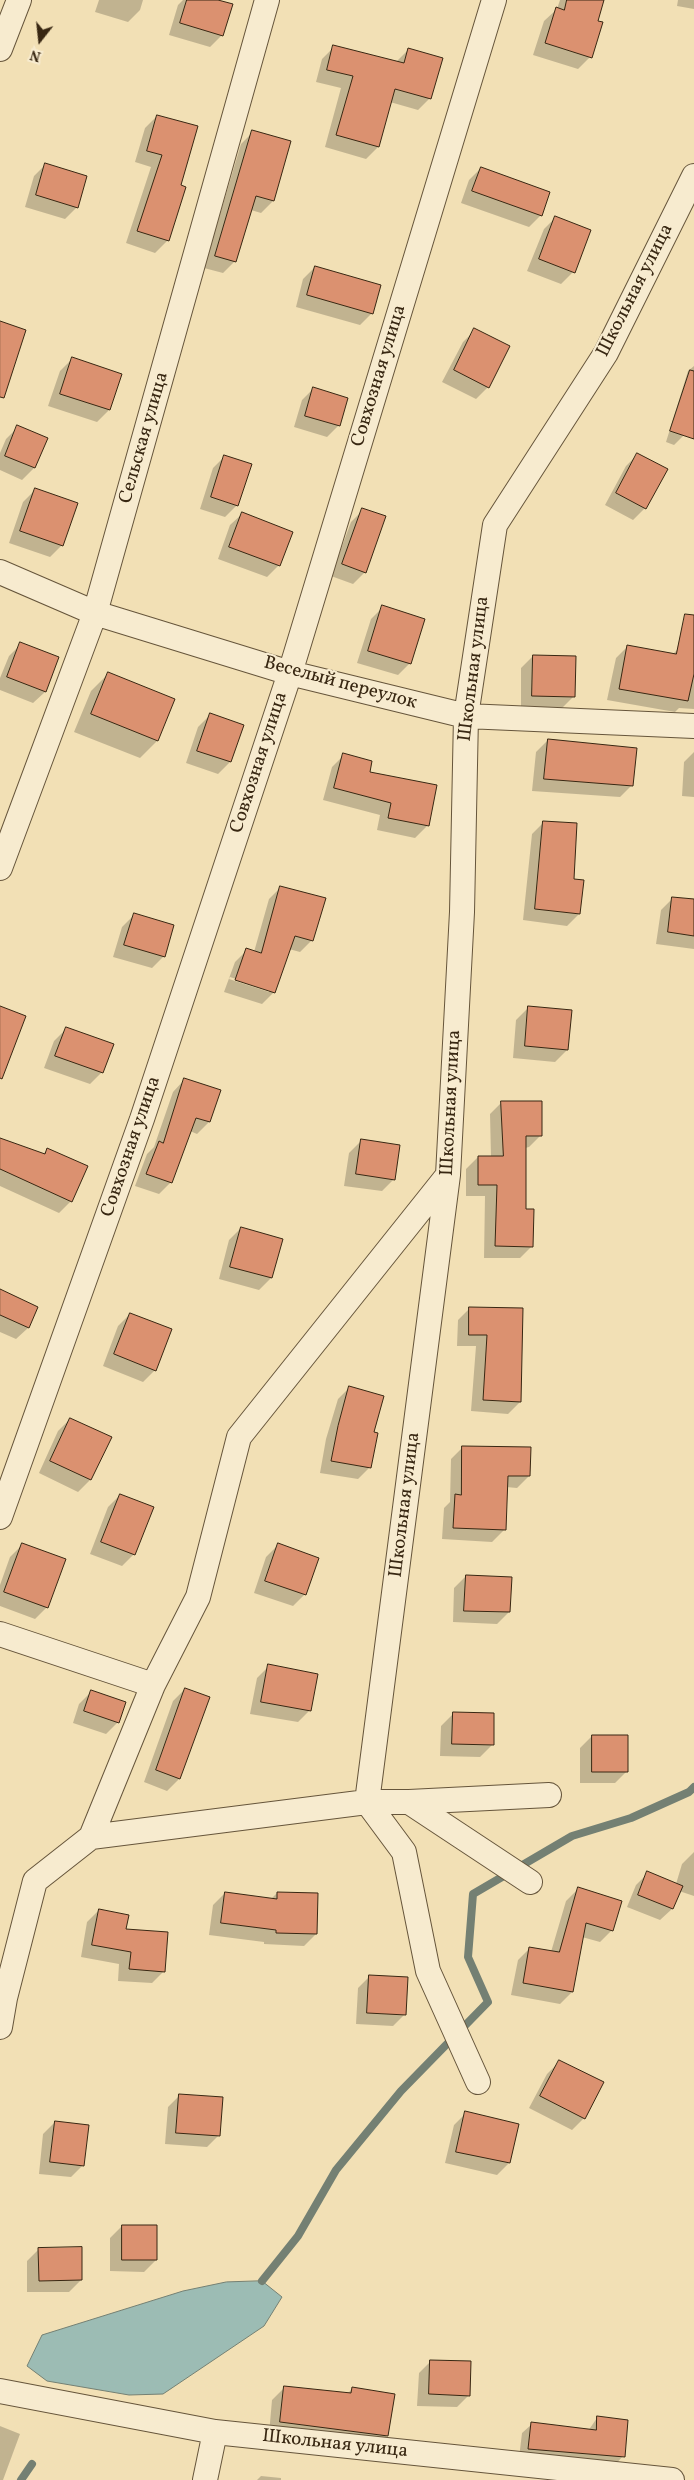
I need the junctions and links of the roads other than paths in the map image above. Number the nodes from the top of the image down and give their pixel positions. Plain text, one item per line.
1 (19, 0) edge
2 (268, 0) edge
3 (494, 0) edge
4 (0, 49) edge
5 (694, 176) edge
6 (0, 572) edge
7 (95, 613) junction
8 (290, 672) junction
9 (466, 716) junction
10 (694, 726) edge
11 (0, 868) edge
12 (448, 1175) junction
13 (0, 1517) edge
14 (0, 1634) edge
15 (153, 1685) junction
16 (549, 1795) dead end
17 (367, 1802) junction
18 (409, 1802) junction
19 (91, 1837) junction
20 (530, 1882) dead end
21 (0, 2026) edge
22 (478, 2082) dead end
23 (0, 2391) edge
24 (215, 2432) junction
25 (205, 2480) edge
26 (672, 2480) edge

1 - 4 street
2 - 7 street, Сельская улица
3 - 8 street, Совхозная улица
5 - 9 street, Школьная улица
6 - 7 street, Веселый переулок
7 - 8 street, Веселый переулок
7 - 11 street, Сельская улица
8 - 9 street, Веселый переулок
8 - 13 street, Совхозная улица
9 - 10 street, Веселый переулок
9 - 12 street, Школьная улица
12 - 15 street
12 - 17 street, Школьная улица
14 - 15 street
15 - 19 street
16 - 18 street
17 - 18 street
17 - 19 street
17 - 22 street
18 - 20 street
19 - 21 street
23 - 24 street, Школьная улица
24 - 25 street
24 - 26 street, Школьная улица

